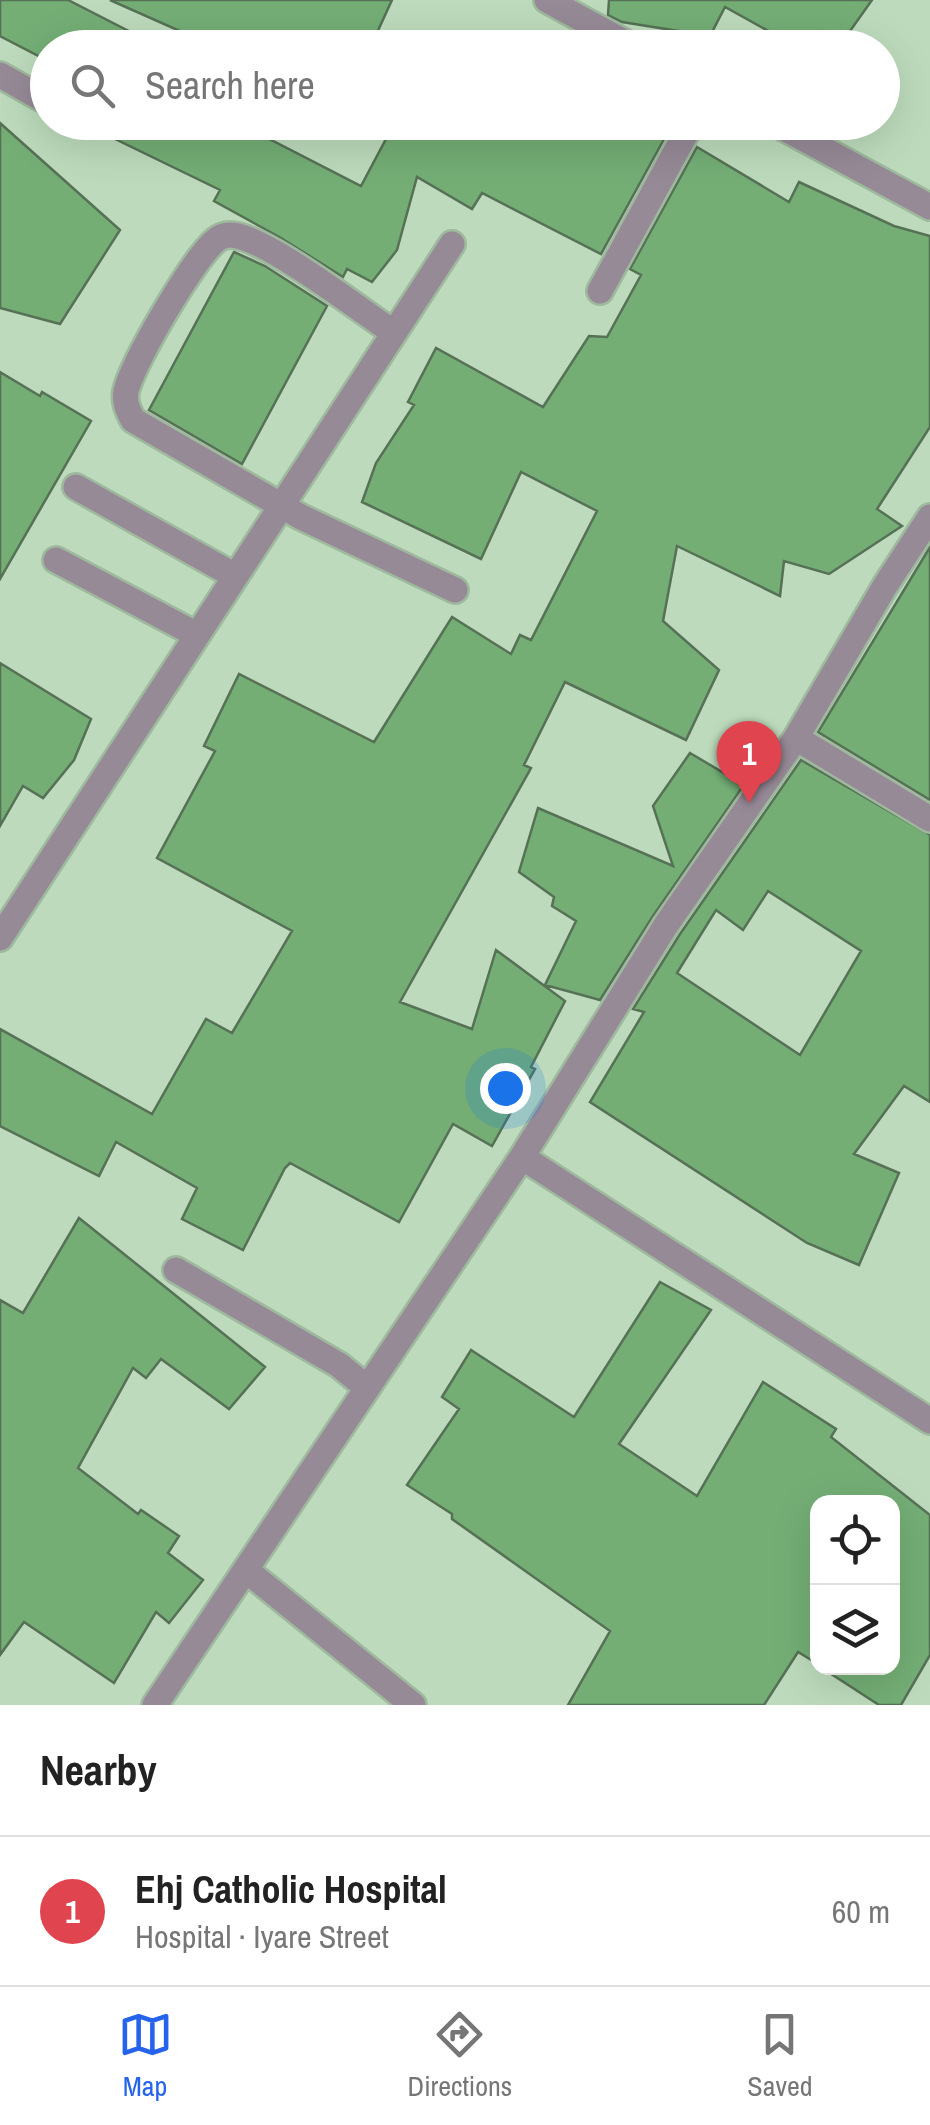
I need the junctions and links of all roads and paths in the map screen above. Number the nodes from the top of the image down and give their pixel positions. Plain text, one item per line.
1 (547, 0) edge
2 (602, 30) edge
3 (0, 76) edge
4 (30, 92) edge
5 (682, 140) edge
6 (806, 140) edge
7 (930, 207) edge
8 (452, 244) dead end
9 (600, 291) dead end
10 (394, 333) junction
11 (76, 487) dead end
12 (282, 504) junction
13 (930, 517) edge
14 (56, 560) dead end
15 (235, 576) junction
16 (455, 590) dead end
17 (197, 636) junction
18 (796, 738) junction
19 (930, 819) edge
20 (0, 938) edge
21 (522, 1157) junction
22 (176, 1270) dead end
23 (366, 1387) junction
24 (930, 1421) edge
25 (247, 1571) junction
26 (155, 1705) edge
27 (413, 1705) edge

1 - 2 street
3 - 4 street
5 - 9 street
6 - 7 street
8 - 10 street
10 - 12 street
10 - 12 street
11 - 15 street
12 - 15 street
12 - 16 street
13 - 18 street
14 - 17 street
15 - 17 street
17 - 20 street
18 - 19 street
18 - 21 street
21 - 23 street
21 - 24 street
22 - 23 street
23 - 25 street
25 - 26 street
25 - 27 street

